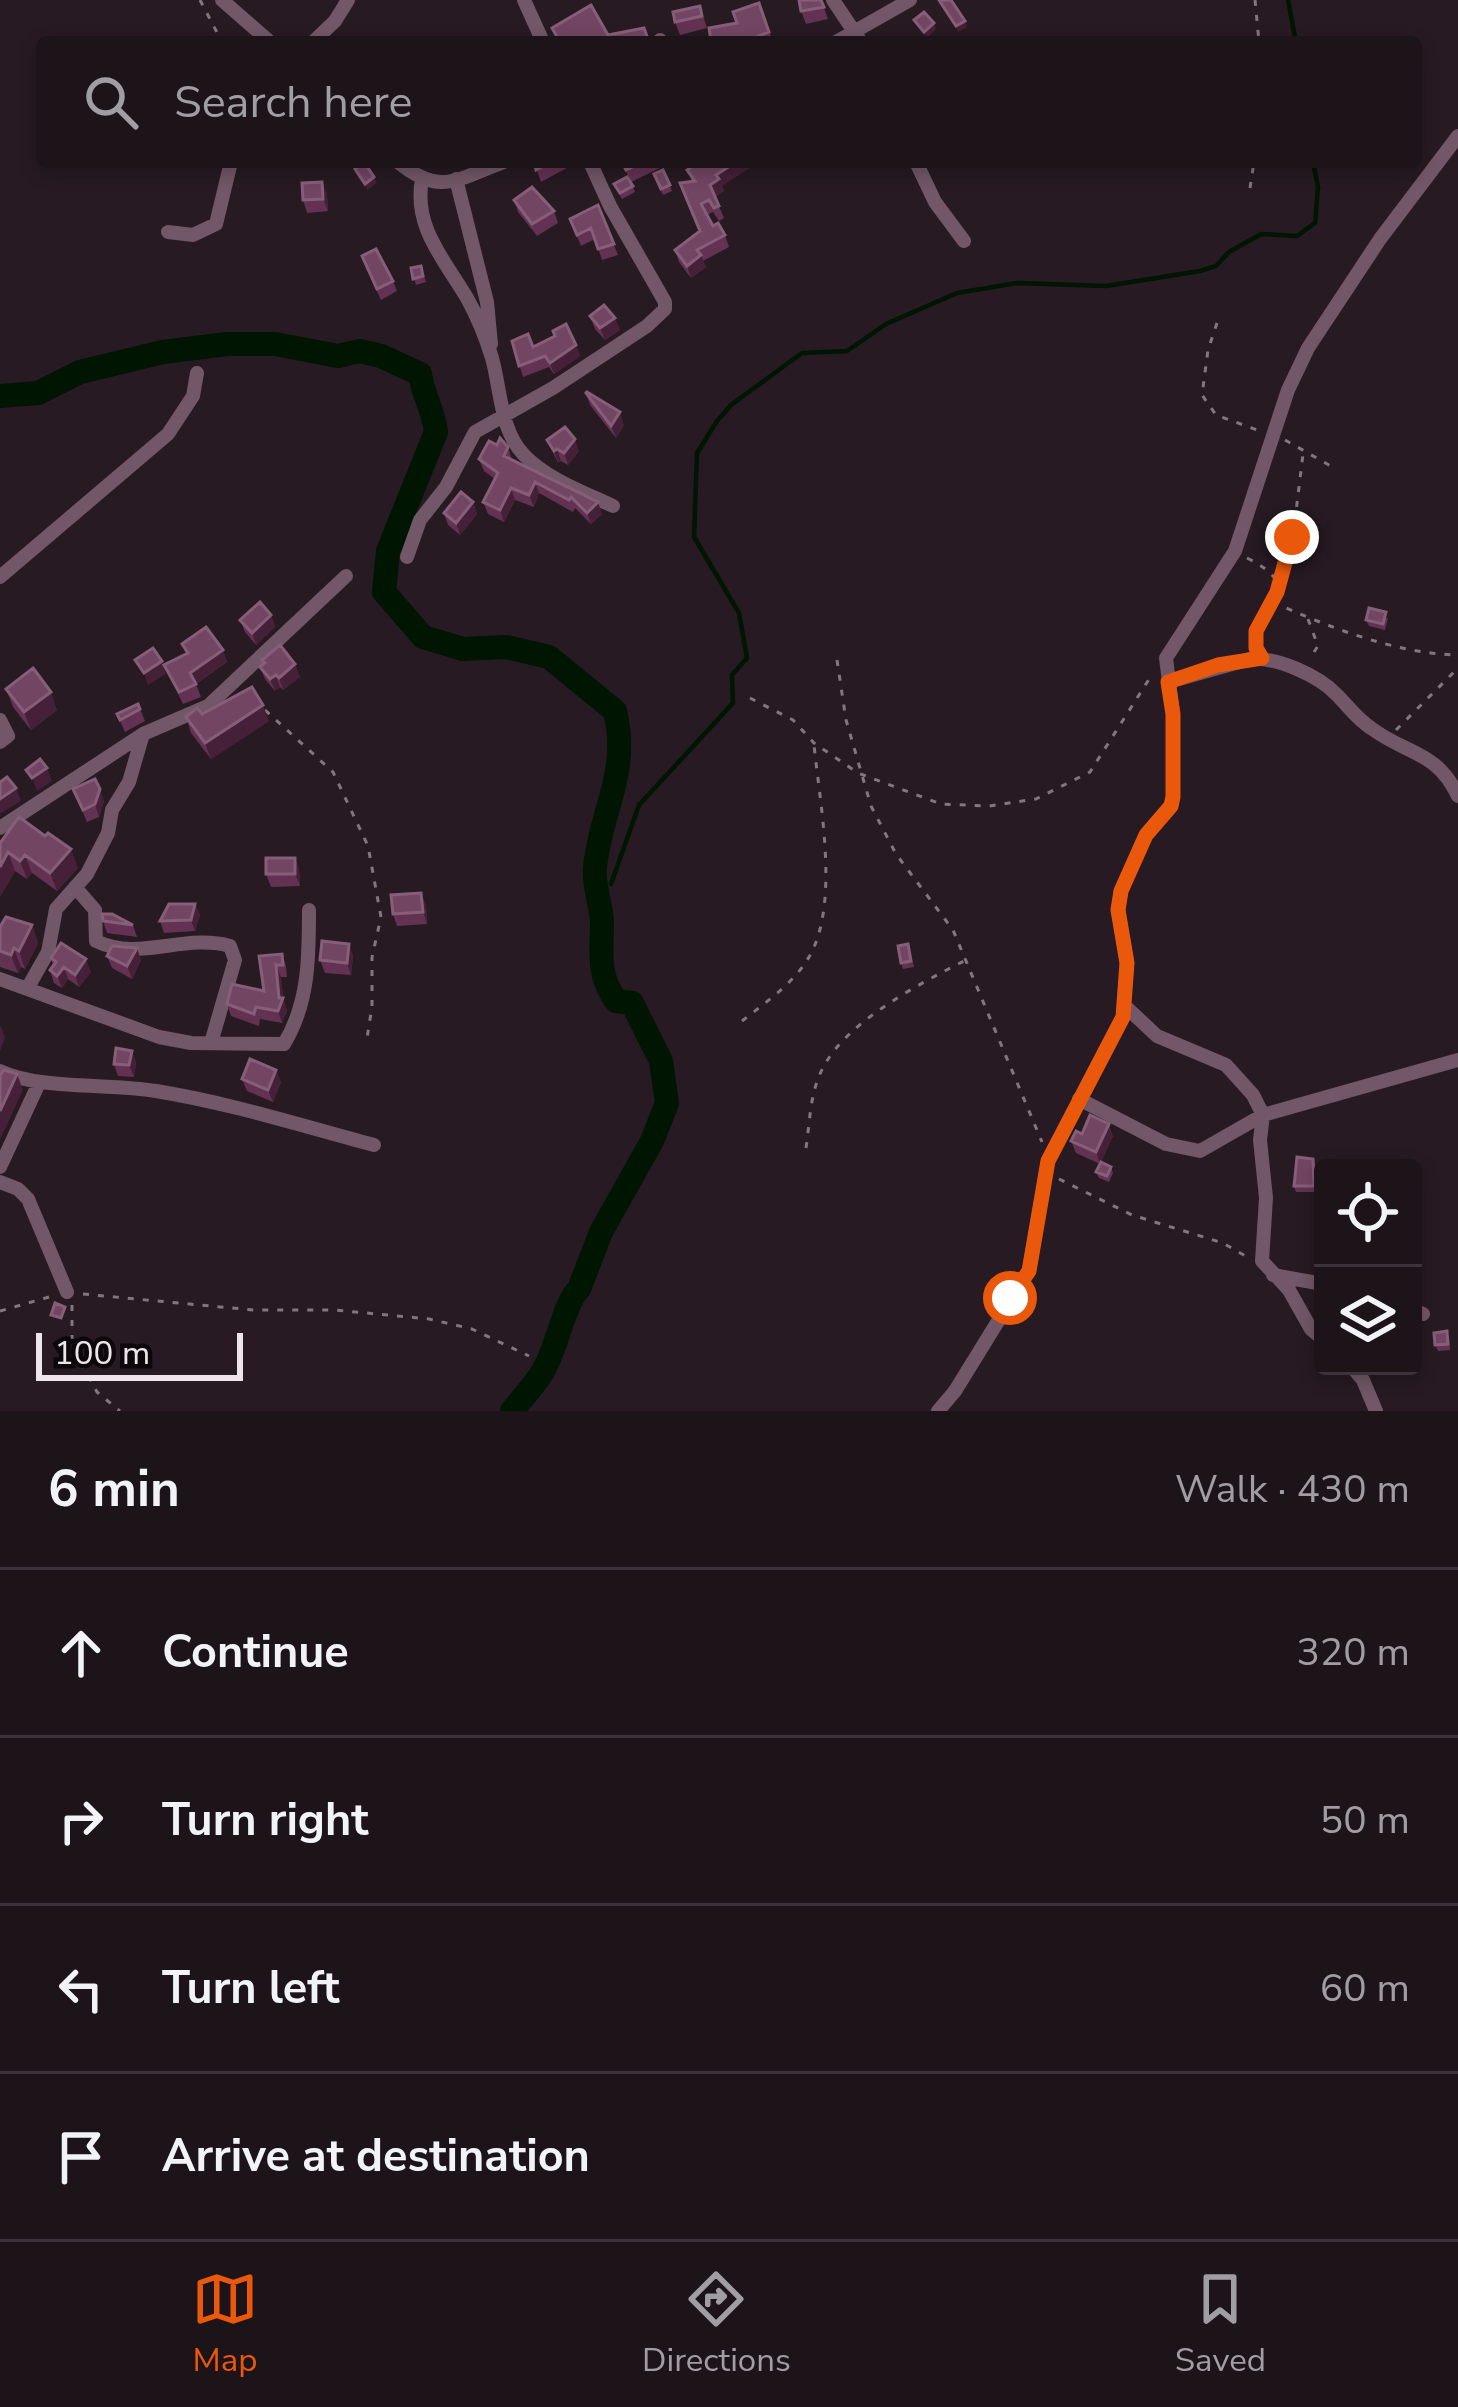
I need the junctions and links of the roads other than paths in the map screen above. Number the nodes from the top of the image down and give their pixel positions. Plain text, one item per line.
1 (222, 0) edge
2 (348, 0) edge
3 (524, 0) edge
4 (832, 0) edge
5 (910, 0) edge
6 (263, 36) edge
7 (320, 36) edge
8 (540, 36) edge
9 (858, 36) edge
10 (860, 36) edge
11 (1458, 136) edge
12 (230, 168) edge
13 (406, 168) edge
14 (487, 168) edge
15 (593, 168) edge
16 (919, 168) edge
17 (422, 179) junction
18 (456, 179) junction
19 (168, 232) dead end
20 (964, 241) dead end
21 (491, 356) junction
22 (197, 373) dead end
23 (505, 415) junction
24 (613, 506) dead end
25 (407, 557) dead end
26 (346, 576) dead end
27 (0, 577) edge
28 (1168, 682) junction
29 (0, 720) edge
30 (143, 734) junction
31 (0, 742) edge
32 (1458, 796) edge
33 (0, 828) edge
34 (75, 887) junction
35 (309, 910) dead end
36 (0, 979) edge
37 (27, 989) junction
38 (1125, 1006) junction
39 (211, 1043) junction
40 (1458, 1060) edge
41 (0, 1071) edge
42 (39, 1083) junction
43 (1079, 1099) junction
44 (1263, 1115) junction
45 (374, 1145) dead end
46 (0, 1167) edge
47 (0, 1182) edge
48 (1269, 1272) junction
49 (1314, 1282) edge
50 (67, 1292) road end
51 (1314, 1332) edge
52 (1359, 1375) edge
53 (938, 1411) edge
54 (1376, 1411) edge

1 - 6 street
2 - 7 street
3 - 8 street
4 - 9 street
5 - 10 street
11 - 28 street
12 - 19 street
13 - 17 street
14 - 18 street
15 - 23 street
16 - 20 street
17 - 18 street
17 - 21 street
18 - 21 street
21 - 23 street
22 - 27 street
23 - 24 street
23 - 25 street
26 - 30 street
28 - 32 street
28 - 38 street
29 - 31 street
30 - 33 street
30 - 34 street
34 - 37 street
34 - 39 street
35 - 39 street
36 - 37 street
37 - 39 street
38 - 43 street
38 - 44 street
40 - 44 street
41 - 42 street
42 - 45 street
42 - 46 street
43 - 44 street
43 - 53 street
44 - 48 street
47 - 50 street
48 - 49 street
48 - 51 street
52 - 54 street

